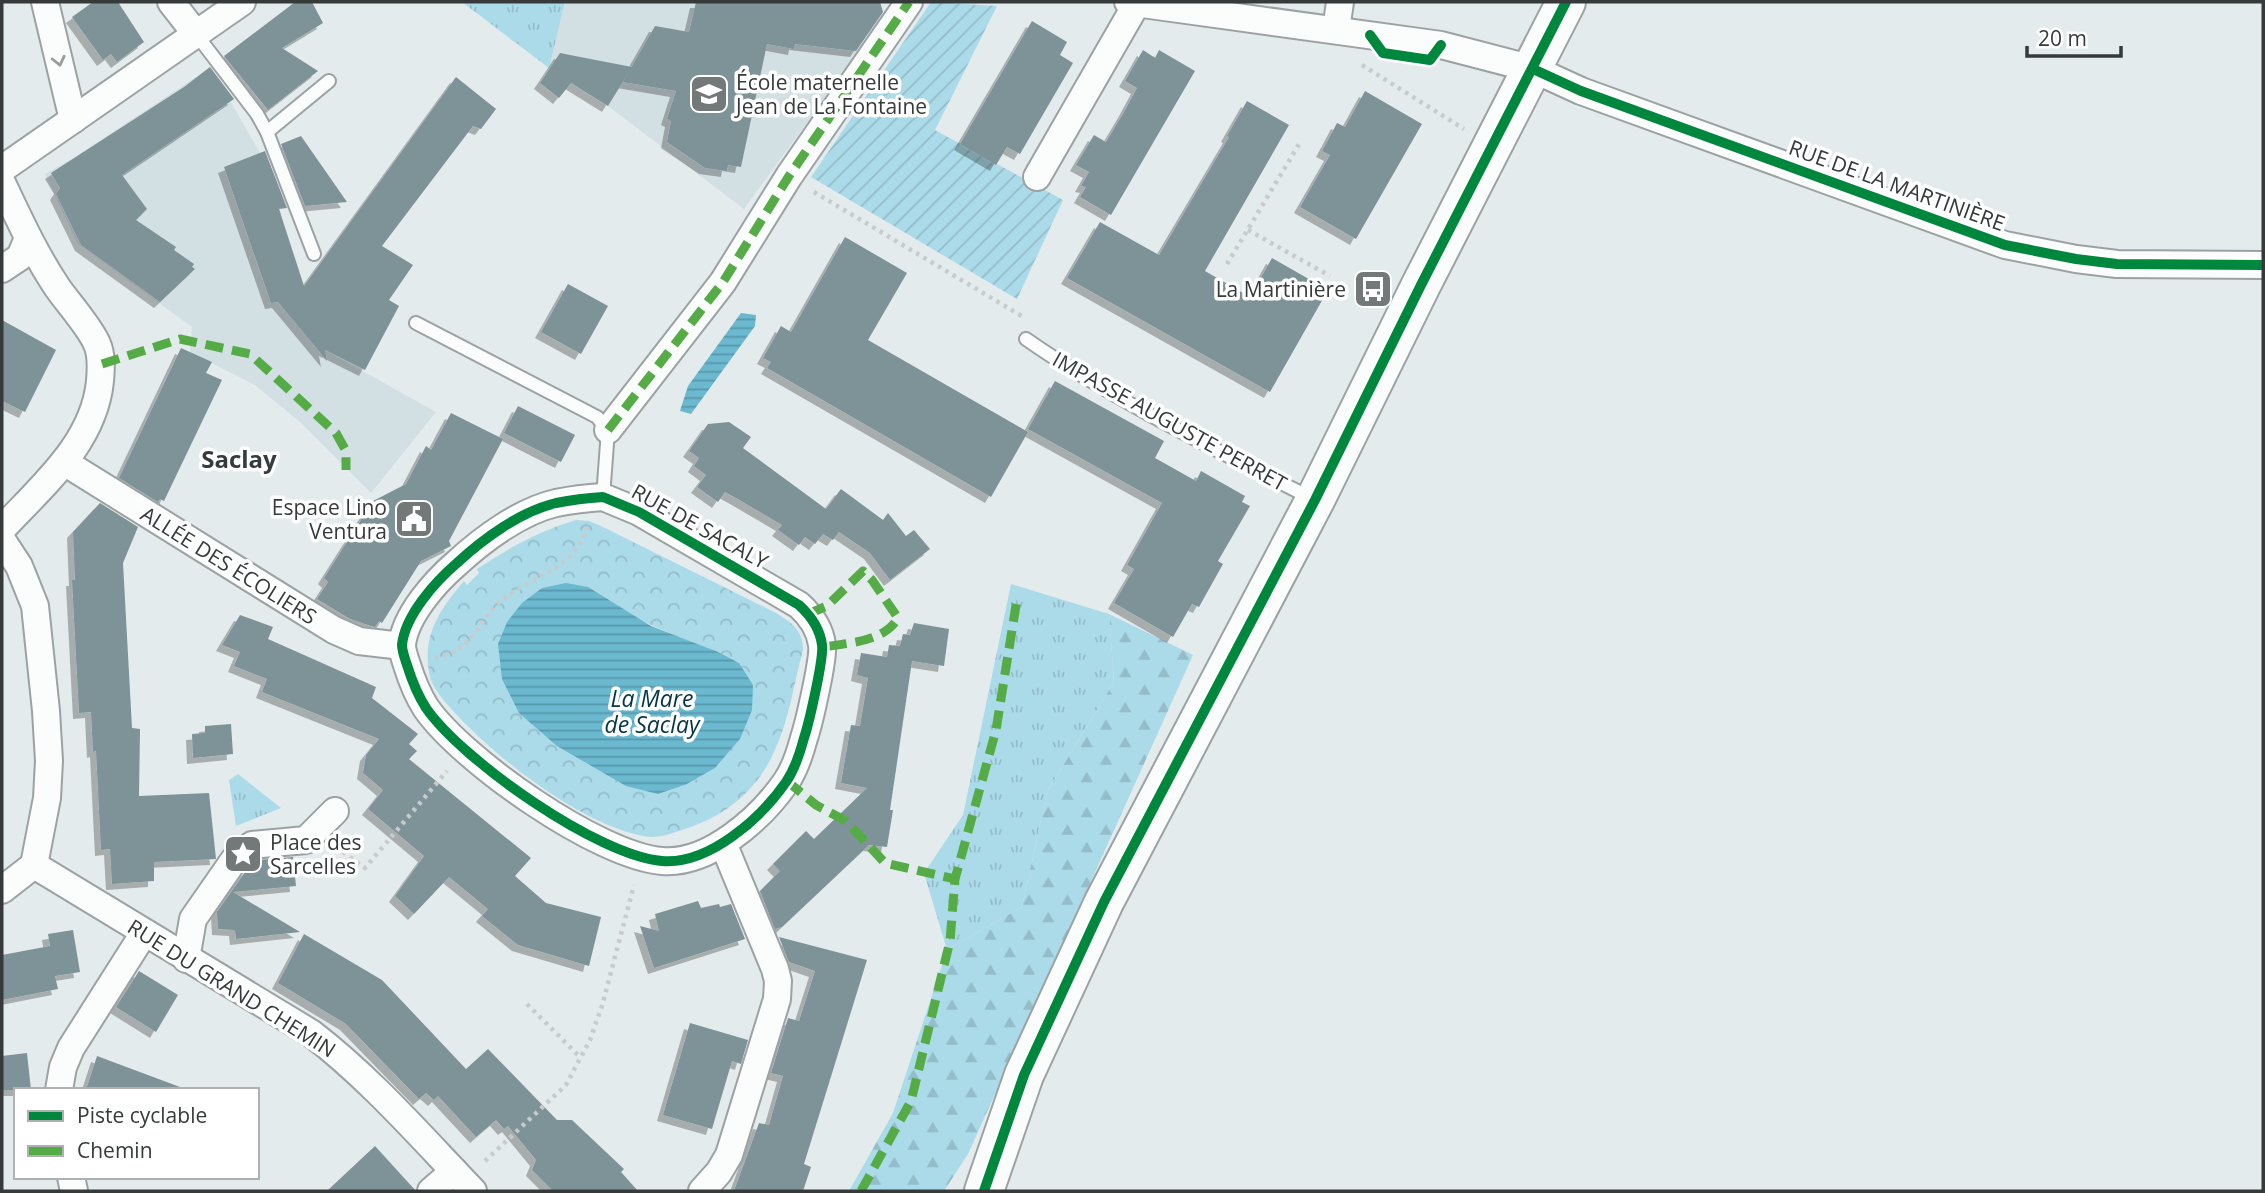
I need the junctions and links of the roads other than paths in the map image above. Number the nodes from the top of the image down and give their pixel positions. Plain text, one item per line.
1 (45, 2) edge
2 (171, 2) edge
3 (242, 2) edge
4 (909, 2) edge
5 (1132, 2) edge
6 (1340, 2) edge
7 (1566, 2) edge
8 (1336, 30) junction
9 (195, 34) junction
10 (1533, 69) junction
11 (329, 81) dead end
12 (73, 120) junction
13 (267, 132) junction
14 (2, 169) edge
15 (1037, 177) dead end
16 (2, 183) edge
17 (28, 237) junction
18 (314, 254) dead end
19 (2263, 265) edge
20 (2, 269) edge
21 (416, 323) dead end
22 (1026, 339) road end
23 (608, 430) junction
24 (64, 462) junction
25 (595, 498) junction
26 (1315, 500) junction
27 (2, 529) edge
28 (2, 540) edge
29 (404, 655) junction
30 (335, 811) dead end
31 (723, 843) junction
32 (34, 865) junction
33 (2, 890) edge
34 (144, 933) junction
35 (186, 959) junction
36 (59, 1088) edge
37 (454, 1171) junction
38 (431, 1191) edge
39 (473, 1191) edge
40 (702, 1191) edge
41 (984, 1191) edge

1 -> 12 street
2 - 9 street
3 - 9 street
4 - 23 street
5 - 8 street, RUE DE LA MARTINIÈRE
5 - 15 street
6 - 8 street
7 - 10 main road
8 - 10 street, RUE DE LA MARTINIÈRE
9 - 12 street
9 - 13 lane
10 - 19 street, RUE DE LA MARTINIÈRE
10 - 26 main road
11 - 13 lane
12 - 14 street
13 - 18 lane
16 - 17 street
17 - 20 street
17 - 24 street
21 - 23 lane
22 - 26 lane, IMPASSE AUGUSTE PERRET
23 - 25 lane
24 - 27 street
24 - 29 street, ALLÉE DES ÉCOLIERS
25 - 29 street
25 - 31 street, RUE DE SACALY
26 - 41 main road
28 - 32 street
29 - 31 street, RUE DE SACALY
30 - 35 street
31 - 40 street
32 - 33 street
32 - 34 street, RUE DU GRAND CHEMIN
34 - 35 street, RUE DU GRAND CHEMIN
34 - 36 street
35 - 37 street, RUE DU GRAND CHEMIN
37 - 38 street
37 - 39 street, RUE DU GRAND CHEMIN

